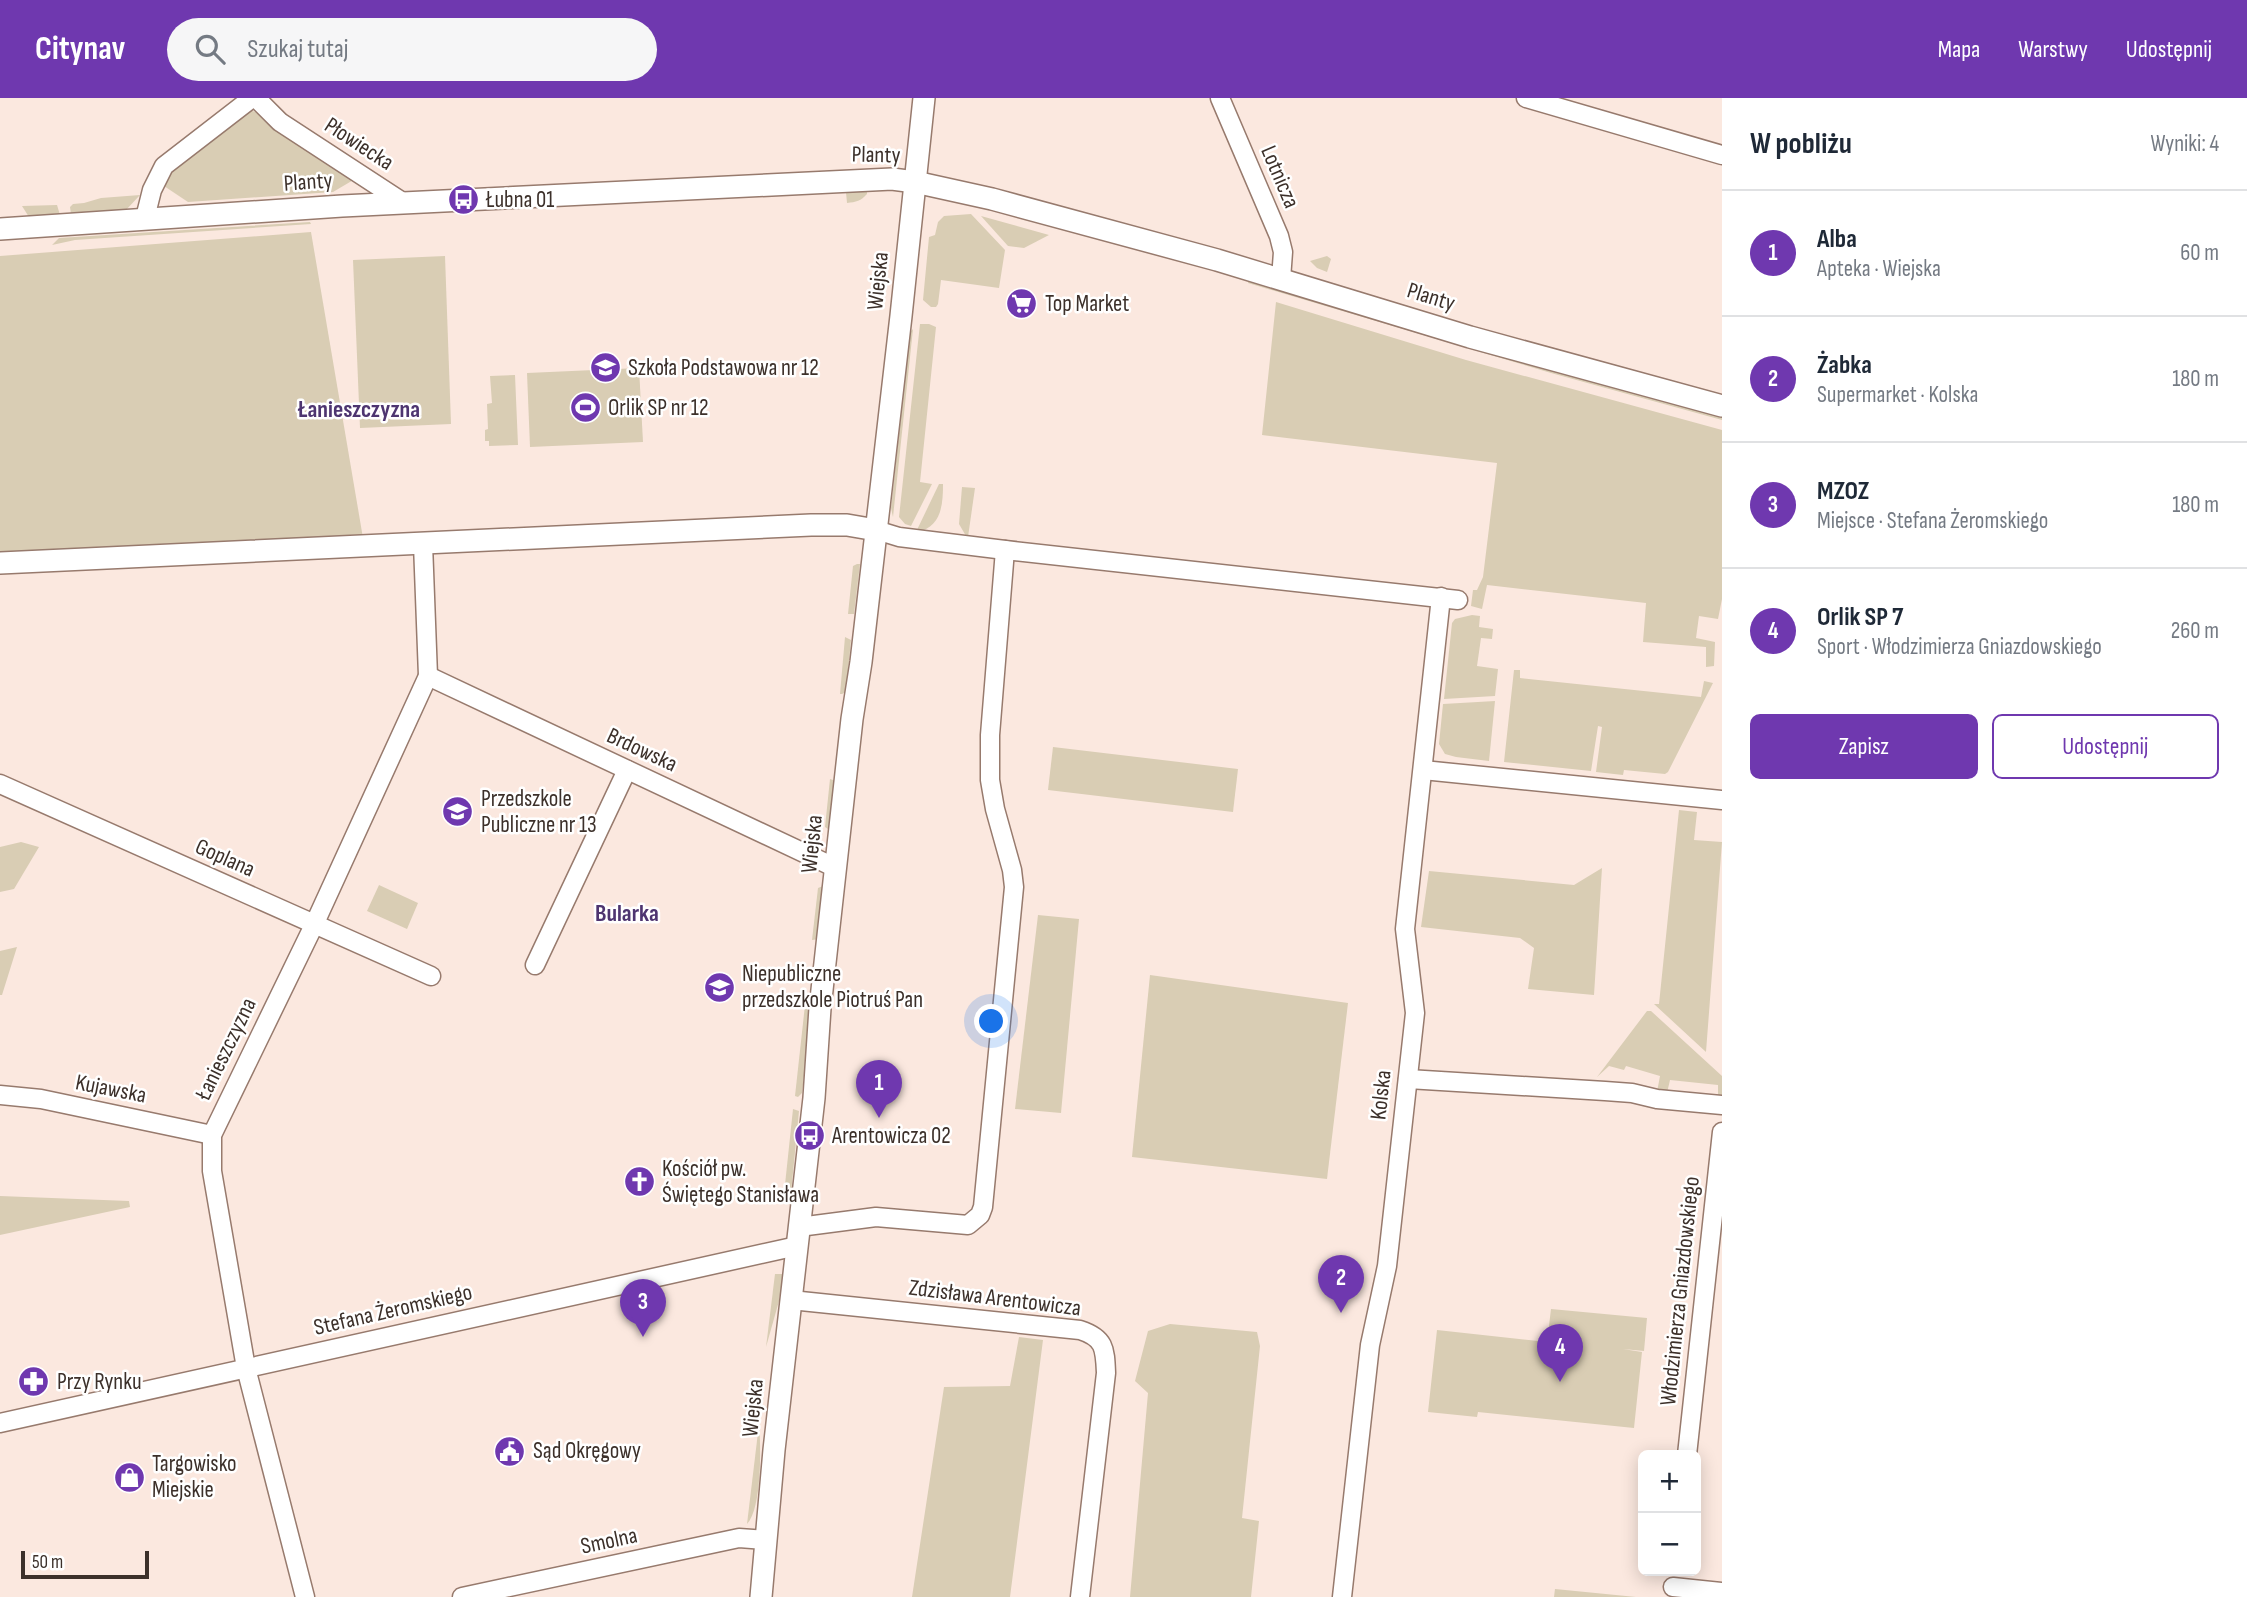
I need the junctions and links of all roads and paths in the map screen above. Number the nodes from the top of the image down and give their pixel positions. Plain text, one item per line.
1 (254, 98) edge
2 (924, 98) edge
3 (1220, 98) edge
4 (1526, 98) edge
5 (1722, 155) edge
6 (915, 182) junction
7 (404, 203) junction
8 (145, 218) junction
9 (0, 229) edge
10 (1281, 279) junction
11 (1722, 406) edge
12 (876, 530) junction
13 (423, 544) junction
14 (1005, 550) junction
15 (0, 563) edge
16 (428, 676) junction
17 (1423, 769) junction
18 (627, 770) junction
19 (0, 783) edge
20 (1722, 800) edge
21 (836, 868) junction
22 (314, 925) junction
23 (535, 965) dead end
24 (431, 976) dead end
25 (1408, 1079) junction
26 (0, 1096) edge
27 (1722, 1105) edge
28 (1722, 1132) edge
29 (212, 1135) junction
30 (798, 1236) junction
31 (791, 1300) junction
32 (246, 1368) junction
33 (0, 1423) edge
34 (1688, 1450) edge
35 (766, 1540) junction
36 (1673, 1585) edge
37 (1722, 1592) edge
38 (304, 1597) edge
39 (462, 1597) edge
40 (761, 1597) edge
41 (1080, 1597) edge
42 (1342, 1597) edge

1 - 7 street, Płowiecka
1 - 8 street
2 - 6 street, Wiejska
3 - 10 street, Lotnicza
4 - 5 street
6 - 7 street, Planty
6 - 10 street, Planty
6 - 12 street, Wiejska
7 - 8 street, Planty
8 - 9 street, Planty
10 - 11 street, Planty
12 - 13 street
12 - 14 street
12 - 21 street, Wiejska
13 - 15 street
13 - 16 street, Łanieszczyzna
14 - 17 street, Kolska
14 - 30 street, Stefana Żeromskiego
16 - 18 street, Brdowska
16 - 22 street, Łanieszczyzna
17 - 20 street
17 - 25 street, Kolska
18 - 21 street, Brdowska
18 - 23 street
19 - 22 street, Goplana
21 - 30 street, Wiejska
22 - 24 street, Goplana
22 - 29 street, Łanieszczyzna
25 - 27 street
25 - 42 street, Kolska
26 - 29 street, Kujawska
28 - 34 street, Włodzimierza Gniazdowskiego
29 - 32 street, Łanieszczyzna
30 - 31 street, Wiejska
30 - 32 street, Stefana Żeromskiego
31 - 35 street, Wiejska
31 - 41 street, Zdzisława Arentowicza
32 - 33 street, Stefana Żeromskiego
32 - 38 street, Łanieszczyzna
35 - 39 street, Smolna
35 - 40 street, Wiejska
36 - 37 street

